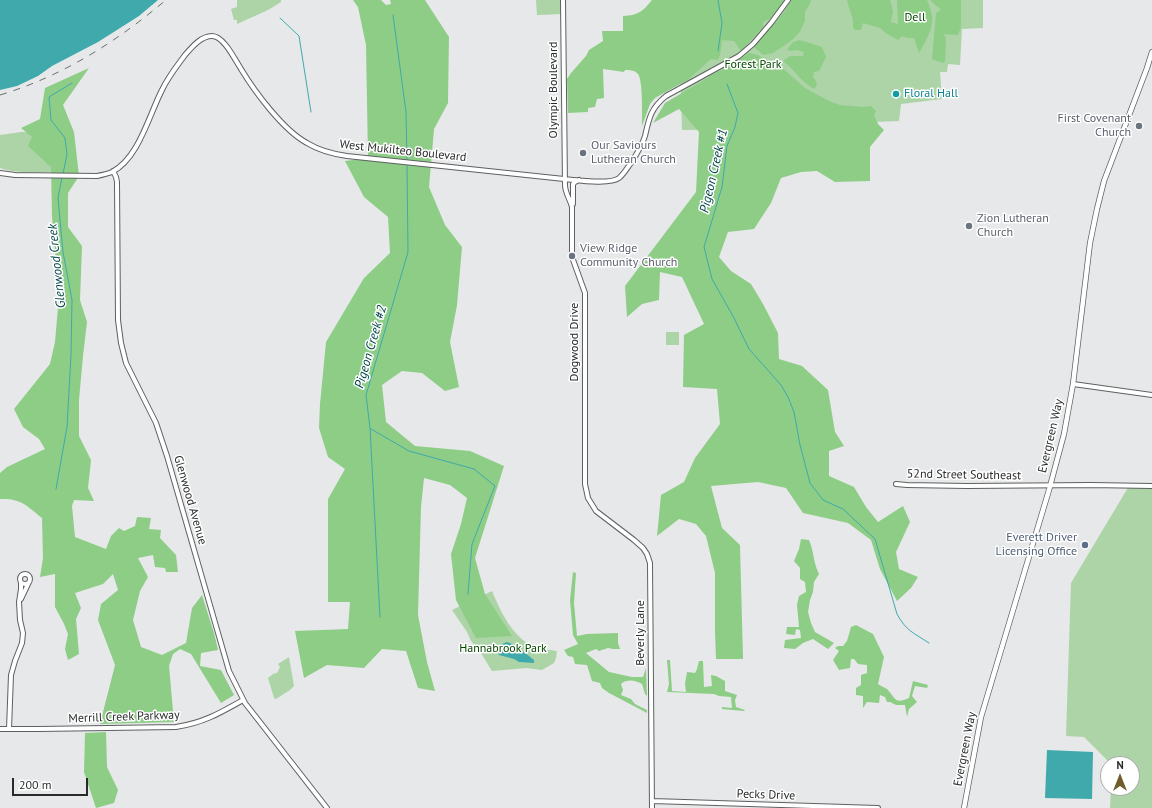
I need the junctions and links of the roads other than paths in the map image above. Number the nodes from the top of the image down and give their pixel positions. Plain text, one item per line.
1 (563, 0) edge
2 (788, 0) edge
3 (1152, 52) edge
4 (113, 171) junction
5 (0, 173) edge
6 (564, 179) junction
7 (579, 180) junction
8 (572, 207) junction
9 (1073, 384) junction
10 (1152, 395) edge
11 (585, 484) joint
12 (896, 484) dead end
13 (1050, 486) junction
14 (1152, 486) edge
15 (21, 582) junction
16 (29, 582) junction
17 (20, 606) junction
18 (243, 700) junction
19 (0, 729) edge
20 (9, 729) junction
21 (652, 801) junction
22 (327, 808) edge
23 (652, 808) edge
24 (878, 808) edge
25 (964, 808) edge

1 - 6 street, Olympic Boulevard
2 - 7 street, West Mukilteo Boulevard
3 - 9 main road, Evergreen Way
4 - 5 street, West Mukilteo Boulevard
4 - 6 street, West Mukilteo Boulevard
4 - 18 street, Glenwood Avenue
6 - 7 street, West Mukilteo Boulevard
6 - 8 street, Dogwood Drive
7 - 8 street
8 - 11 street, Dogwood Drive
9 - 10 street
9 - 13 main road, Evergreen Way
11 - 21 street, Beverly Lane
12 - 13 street, 52nd Street Southeast
13 - 14 street, 52nd Street Southeast
13 - 25 main road, Evergreen Way
15 - 16 street
15 - 16 street
15 - 17 street
16 - 17 street
17 - 20 street
18 - 20 street, Merrill Creek Parkway
18 - 22 street, Glenwood Avenue
19 - 20 street, Merrill Creek Parkway
21 - 23 street, Beverly Lane
21 - 24 street, Pecks Drive

